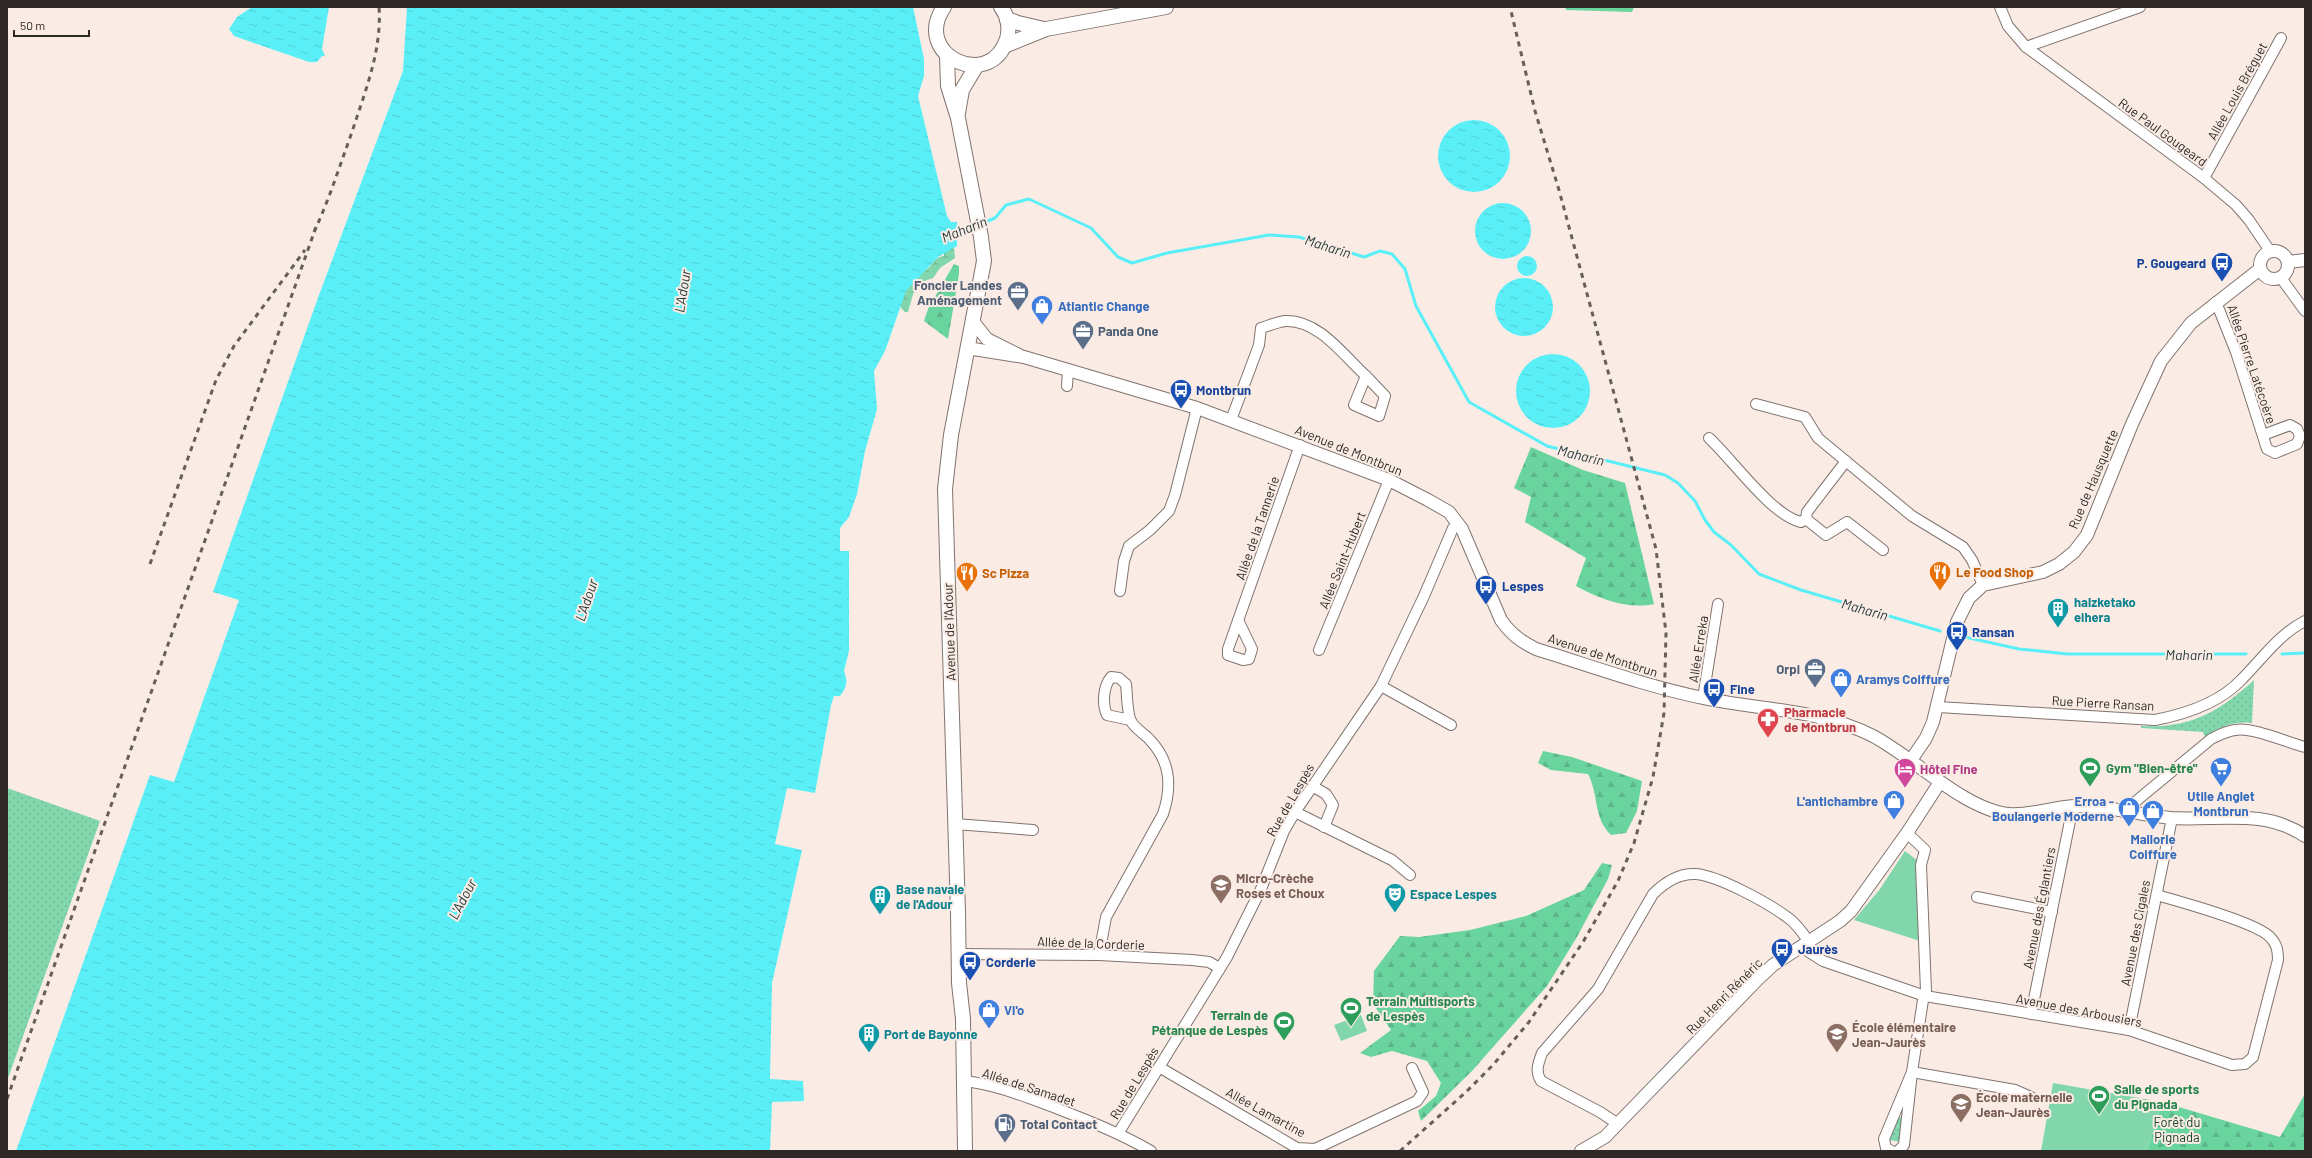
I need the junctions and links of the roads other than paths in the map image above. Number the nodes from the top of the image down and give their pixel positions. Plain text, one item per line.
1 (1166, 7) edge
2 (2000, 7) edge
3 (2140, 7) edge
4 (941, 9) edge
5 (1004, 13) edge
6 (1046, 29) junction
7 (2281, 38) dead end
8 (1004, 46) junction
9 (2026, 47) junction
10 (947, 55) junction
11 (977, 65) junction
12 (958, 118) junction
13 (2204, 178) junction
14 (2270, 252) junction
15 (2305, 260) edge
16 (2288, 262) junction
17 (2260, 269) junction
18 (2281, 278) junction
19 (2216, 302) junction
20 (2305, 311) edge
21 (972, 320) junction
22 (967, 348) junction
23 (1024, 357) junction
24 (1068, 369) junction
25 (1366, 376) dead end
26 (1067, 386) dead end
27 (1756, 404) dead end
28 (1197, 408) junction
29 (1231, 420) junction
30 (2263, 435) dead end
31 (1709, 438) dead end
32 (1300, 445) junction
33 (1846, 461) junction
34 (1389, 480) junction
35 (1806, 519) junction
36 (1458, 523) junction
37 (1883, 550) dead end
38 (1983, 585) junction
39 (1120, 591) dead end
40 (1718, 604) dead end
41 (1238, 620) dead end
42 (2305, 621) edge
43 (1319, 650) dead end
44 (1382, 686) junction
45 (1703, 698) junction
46 (1938, 707) junction
47 (1130, 720) dead end
48 (1451, 725) dead end
49 (2305, 747) edge
50 (1911, 760) junction
51 (1940, 782) junction
52 (1312, 786) junction
53 (2073, 806) junction
54 (1295, 812) junction
55 (2123, 812) junction
56 (2172, 818) junction
57 (955, 824) junction
58 (1324, 827) junction
59 (1033, 830) dead end
60 (1907, 834) junction
61 (2305, 836) edge
62 (1410, 875) dead end
63 (2157, 895) junction
64 (1977, 897) dead end
65 (2052, 912) junction
66 (1805, 944) junction
67 (958, 954) junction
68 (1099, 955) junction
69 (1219, 970) junction
70 (1925, 996) junction
71 (2031, 1014) junction
72 (2129, 1030) junction
73 (1159, 1067) junction
74 (1412, 1068) dead end
75 (1912, 1072) junction
76 (964, 1082) junction
77 (2030, 1097) dead end
78 (1618, 1124) junction
79 (1119, 1132) junction
80 (965, 1151) edge
81 (1151, 1151) edge
82 (1581, 1151) edge
83 (1888, 1151) edge
84 (1898, 1151) edge

1 - 6 main road
2 - 9 street, Rue Paul Gougeard
3 - 9 street
4 - 10 main road
5 - 6 main road
5 - 8 main road
6 - 8 main road
7 - 13 street, Allée Louis Bréguet
8 - 11 main road
9 - 13 street, Rue Paul Gougeard
10 - 11 main road
10 - 12 main road, Avenue de l'Adour
11 - 12 main road, Avenue de l'Adour
12 - 21 main road, Avenue de l'Adour
13 - 14 street, Rue Paul Gougeard
14 - 16 street
14 - 17 street
15 - 16 street
16 - 18 street
17 - 18 street
17 - 19 street, Rue de Hausquette
18 - 20 street
19 - 30 street, Allée Pierre Latécoère
19 - 38 street, Rue de Hausquette
21 - 22 main road, Avenue de l'Adour
21 - 23 street
22 - 23 street, Avenue de Montbrun
22 - 57 main road, Avenue de l'Adour
23 - 24 street, Avenue de Montbrun
24 - 26 street
24 - 28 street, Avenue de Montbrun
25 - 29 street
27 - 33 street
28 - 29 street, Avenue de Montbrun
28 - 39 street
29 - 32 street, Avenue de Montbrun
31 - 35 street
32 - 34 street, Avenue de Montbrun
32 - 41 street, Allée de la Tannerie
33 - 35 street
33 - 38 street
34 - 36 street, Avenue de Montbrun
34 - 43 street, Allée Saint-Hubert
35 - 37 street
36 - 44 street, Rue de Lespès
36 - 45 street, Avenue de Montbrun
38 - 46 street
40 - 45 street, Allée Erreka
42 - 46 street, Rue Pierre Ransan
44 - 48 street
44 - 52 street, Rue de Lespès
45 - 50 street, Avenue de Montbrun
46 - 50 street
47 - 68 street
49 - 55 street
50 - 51 street, Avenue de Montbrun
51 - 53 street, Avenue de Montbrun
51 - 60 street, Rue Henri Rénéric
52 - 54 street, Rue de Lespès
52 - 58 street
53 - 55 street, Avenue de Montbrun
53 - 65 street, Avenue des Églantiers
54 - 58 street
54 - 69 street, Rue de Lespès
55 - 56 street, Avenue de Montbrun
56 - 61 street, Avenue de Montbrun
56 - 63 street, Avenue des Cigales
57 - 59 street
57 - 67 main road, Avenue de l'Adour
58 - 62 street
60 - 66 street, Rue Henri Rénéric
60 - 70 street
63 - 72 street, Avenue des Cigales
63 - 72 street, Avenue des Arbousiers
64 - 65 street
65 - 71 street, Avenue des Églantiers
66 - 70 street, Avenue des Arbousiers
66 - 78 street, Rue Henri Rénéric
66 - 78 street, Avenue des Arbousiers
67 - 68 street, Allée de la Corderie
67 - 76 main road, Avenue de l'Adour
68 - 69 street, Allée de la Corderie
69 - 73 street, Rue de Lespès
70 - 71 street, Avenue des Arbousiers
70 - 75 street
71 - 72 street, Avenue des Arbousiers
73 - 74 street, Allée Lamartine
73 - 79 street, Rue de Lespès
75 - 77 street
75 - 83 street
75 - 84 street
76 - 79 street, Allée de Samadet
76 - 80 main road, Avenue de l'Adour
78 - 82 street, Rue Henri Rénéric
79 - 81 street, Allée de Samadet

